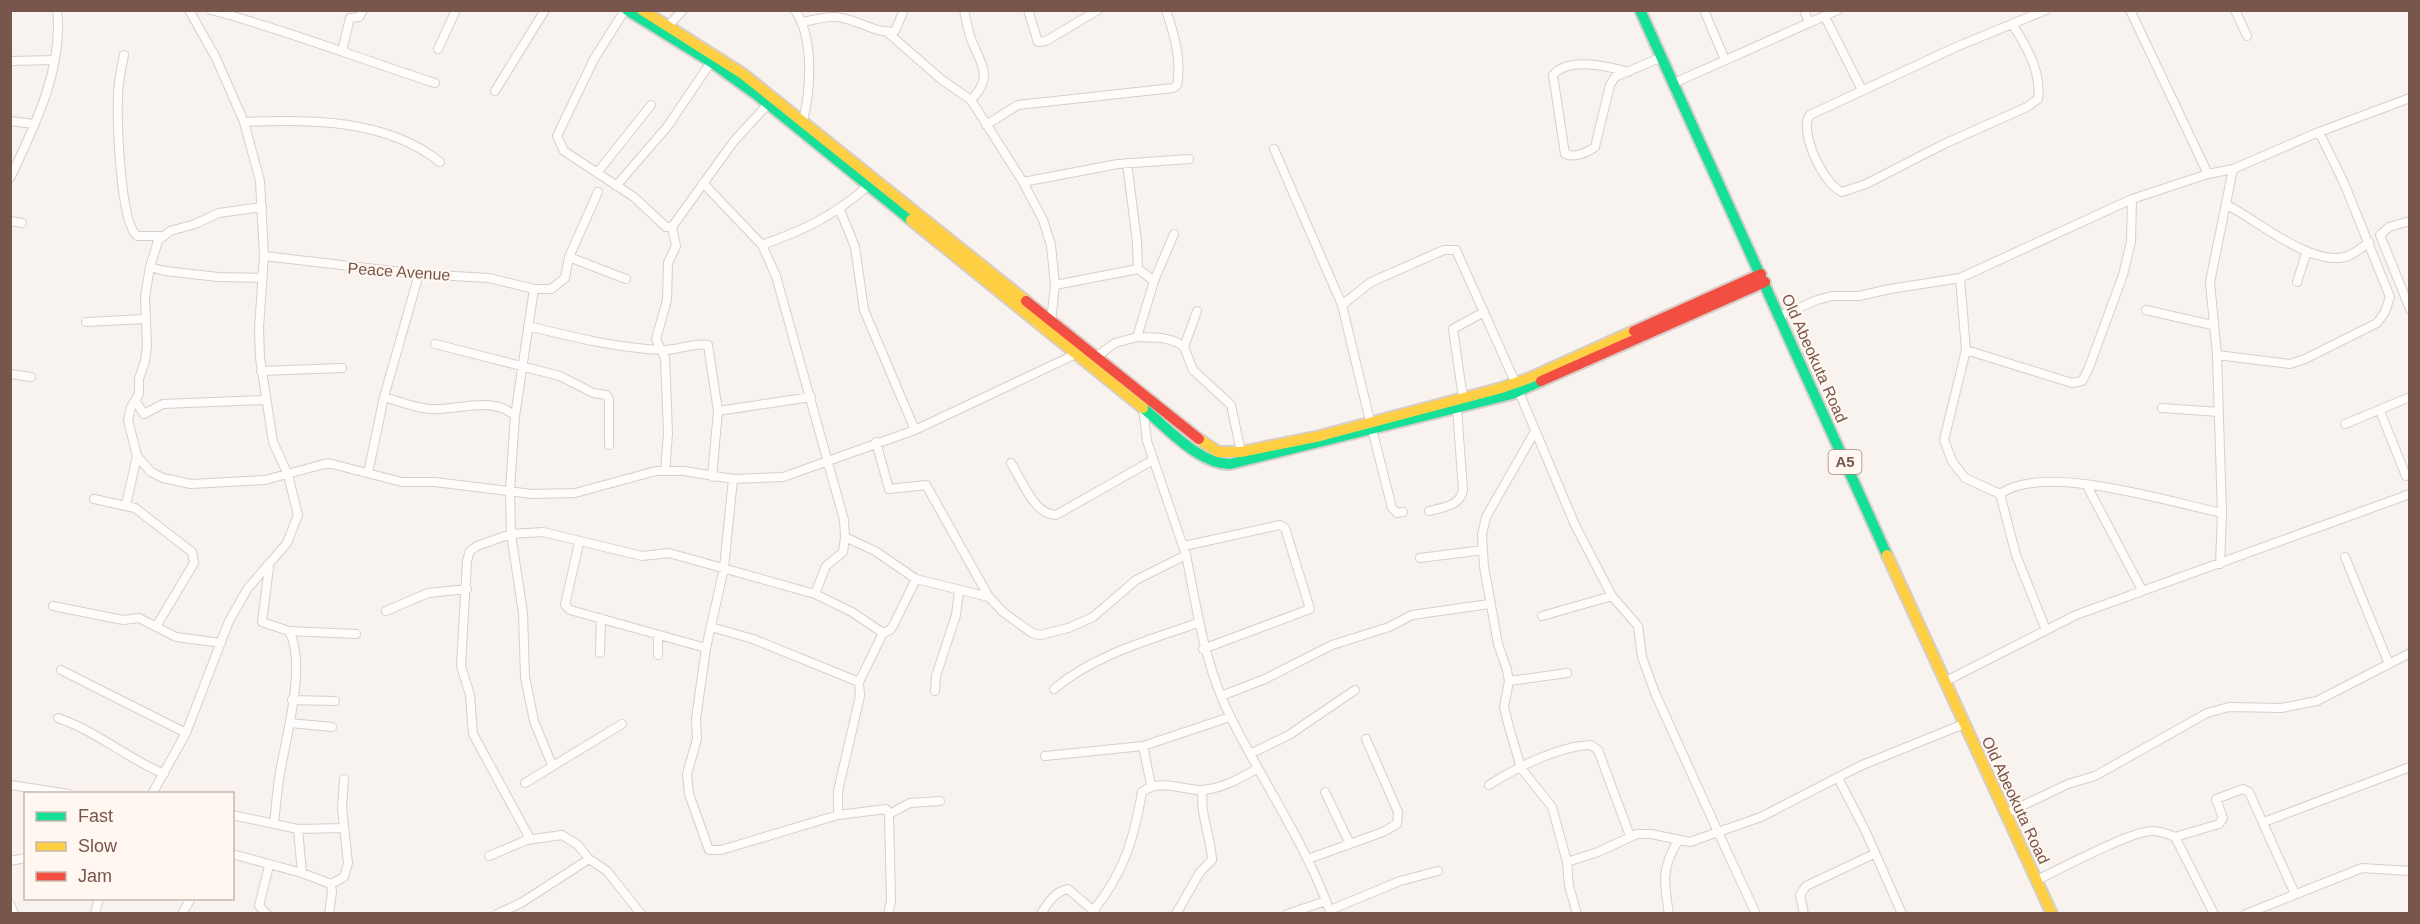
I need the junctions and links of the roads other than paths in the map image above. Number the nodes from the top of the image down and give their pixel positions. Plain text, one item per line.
1 (57, 10) edge
2 (189, 10) edge
3 (211, 10) edge
4 (363, 10) edge
5 (456, 10) edge
6 (545, 10) edge
7 (626, 10) edge
8 (642, 10) edge
9 (682, 10) edge
10 (795, 10) edge
11 (904, 10) edge
12 (964, 10) edge
13 (1028, 10) edge
14 (1098, 10) edge
15 (1167, 10) edge
16 (1640, 10) edge
17 (1704, 10) edge
18 (1804, 10) edge
19 (1838, 10) edge
20 (2046, 10) edge
21 (2130, 10) edge
22 (2235, 10) edge
23 (1825, 17) junction
24 (803, 22) junction
25 (1809, 22) junction
26 (2012, 24) junction
27 (668, 26) junction
28 (887, 33) junction
29 (2247, 36) dead end
30 (438, 49) dead end
31 (342, 51) junction
32 (124, 55) dead end
33 (1662, 57) junction
34 (54, 60) junction
35 (1725, 60) junction
36 (10, 61) edge
37 (711, 62) junction
38 (1628, 72) junction
39 (435, 82) dead end
40 (1674, 83) junction
41 (1862, 90) junction
42 (495, 91) dead end
43 (2409, 98) edge
44 (972, 100) junction
45 (768, 104) junction
46 (651, 105) dead end
47 (10, 121) edge
48 (803, 121) junction
49 (244, 122) junction
50 (34, 124) junction
51 (986, 125) junction
52 (2319, 132) junction
53 (1274, 149) dead end
54 (1189, 159) dead end
55 (440, 162) dead end
56 (1127, 163) junction
57 (2233, 169) junction
58 (597, 173) junction
59 (2208, 174) junction
60 (10, 178) edge
61 (1023, 182) junction
62 (703, 183) junction
63 (616, 186) junction
64 (868, 186) junction
65 (598, 192) dead end
66 (2132, 199) junction
67 (2227, 205) junction
68 (262, 207) junction
69 (840, 210) junction
70 (10, 221) edge
71 (2409, 221) edge
72 (22, 223) dead end
73 (672, 227) junction
74 (1174, 234) dead end
75 (162, 236) junction
76 (2369, 242) junction
77 (762, 245) junction
78 (2307, 251) junction
79 (264, 256) junction
80 (569, 257) junction
81 (150, 267) junction
82 (1138, 269) junction
83 (419, 274) junction
84 (262, 278) junction
85 (1763, 278) junction
86 (1960, 278) junction
87 (626, 279) dead end
88 (1154, 282) junction
89 (2297, 282) dead end
90 (1054, 285) junction
91 (534, 289) junction
92 (1342, 305) junction
93 (2409, 309) edge
94 (2146, 310) dead end
95 (1197, 311) dead end
96 (1484, 312) junction
97 (1780, 315) junction
98 (145, 319) junction
99 (86, 322) dead end
100 (1051, 322) junction
101 (2212, 325) junction
102 (528, 326) junction
103 (1137, 336) junction
104 (435, 344) dead end
105 (1184, 347) junction
106 (662, 350) junction
107 (1966, 350) junction
108 (1076, 354) junction
109 (2217, 355) junction
110 (1096, 357) junction
111 (521, 365) junction
112 (342, 368) dead end
113 (261, 371) junction
114 (10, 374) edge
115 (31, 377) dead end
116 (1517, 388) junction
117 (384, 397) junction
118 (811, 397) junction
119 (2409, 397) edge
120 (1463, 398) junction
121 (265, 400) junction
122 (136, 402) junction
123 (1143, 408) junction
124 (2162, 408) dead end
125 (1457, 409) junction
126 (718, 411) junction
127 (2380, 411) junction
128 (2219, 412) junction
129 (515, 416) junction
130 (2345, 424) dead end
131 (1371, 425) junction
132 (915, 430) junction
133 (1534, 434) junction
134 (876, 442) junction
135 (609, 445) dead end
136 (1241, 452) junction
137 (137, 456) junction
138 (1153, 460) junction
139 (826, 463) junction
140 (1011, 463) dead end
141 (665, 471) junction
142 (368, 472) junction
143 (288, 475) junction
144 (2406, 476) dead end
145 (712, 477) junction
146 (734, 479) junction
147 (2086, 484) junction
148 (510, 489) junction
149 (2000, 494) junction
150 (2409, 494) edge
151 (94, 499) dead end
152 (126, 505) junction
153 (1429, 511) dead end
154 (1403, 512) dead end
155 (2222, 513) junction
156 (512, 534) junction
157 (846, 537) junction
158 (579, 543) junction
159 (1184, 546) junction
160 (1483, 550) junction
161 (1186, 555) junction
162 (2345, 557) dead end
163 (1420, 558) dead end
164 (2220, 564) junction
165 (269, 568) junction
166 (724, 568) junction
167 (916, 579) junction
168 (466, 589) junction
169 (2142, 590) junction
170 (959, 591) junction
171 (814, 594) junction
172 (1612, 596) junction
173 (989, 597) junction
174 (1489, 604) junction
175 (53, 606) dead end
176 (386, 611) dead end
177 (1542, 616) dead end
178 (601, 618) junction
179 (1198, 623) junction
180 (157, 625) junction
181 (711, 627) junction
182 (2046, 630) junction
183 (289, 631) junction
184 (883, 633) junction
185 (356, 634) dead end
186 (658, 637) junction
187 (221, 643) junction
188 (706, 648) junction
189 (1203, 649) junction
190 (600, 653) dead end
191 (2409, 653) edge
192 (658, 655) dead end
193 (2389, 664) junction
194 (61, 670) dead end
195 (1568, 673) dead end
196 (1509, 681) junction
197 (1946, 681) junction
198 (859, 682) junction
199 (1054, 689) dead end
200 (1355, 690) dead end
201 (935, 691) dead end
202 (1221, 696) junction
203 (292, 700) junction
204 (335, 701) dead end
205 (1230, 717) junction
206 (58, 718) dead end
207 (290, 723) junction
208 (622, 724) dead end
209 (1964, 724) junction
210 (332, 727) dead end
211 (186, 733) junction
212 (1366, 739) dead end
213 (1143, 746) junction
214 (1250, 754) junction
215 (1045, 756) dead end
216 (552, 765) junction
217 (2409, 767) edge
218 (1258, 768) junction
219 (1521, 768) junction
220 (164, 774) junction
221 (1838, 778) junction
222 (344, 779) dead end
223 (525, 783) dead end
224 (11, 784) edge
225 (1151, 785) junction
226 (1489, 785) dead end
227 (1203, 790) junction
228 (57, 792) edge
229 (154, 792) edge
230 (1325, 792) dead end
231 (940, 801) dead end
232 (889, 814) junction
233 (2006, 814) junction
234 (234, 815) edge
235 (838, 815) junction
236 (2264, 822) junction
237 (274, 824) junction
238 (344, 828) junction
239 (298, 829) junction
240 (1718, 832) junction
241 (1630, 836) junction
242 (2175, 837) junction
243 (527, 840) junction
244 (1678, 841) junction
245 (1349, 842) junction
246 (234, 854) edge
247 (1874, 854) junction
248 (489, 856) dead end
249 (589, 859) junction
250 (1308, 859) junction
251 (1567, 862) junction
252 (269, 866) junction
253 (1438, 871) dead end
254 (2409, 871) edge
255 (302, 873) junction
256 (2037, 880) junction
257 (334, 885) junction
258 (2295, 894) junction
259 (189, 900) edge
260 (1326, 901) junction
261 (10, 904) edge
262 (1095, 912) edge
263 (1331, 912) edge
264 (14, 914) edge
265 (182, 914) edge
266 (267, 914) edge
267 (329, 914) edge
268 (497, 914) edge
269 (641, 914) edge
270 (888, 914) edge
271 (1041, 914) edge
272 (1176, 914) edge
273 (1287, 914) edge
274 (1577, 914) edge
275 (1669, 914) edge
276 (1756, 914) edge
277 (1804, 914) edge
278 (1902, 914) edge
279 (2052, 914) edge
280 (2214, 914) edge
281 (2247, 914) edge

1 - 34 street
2 - 49 street
3 - 31 street
4 - 31 street
5 - 30 street
6 - 42 street
7 - 37 main road
7 - 58 street
8 - 27 main road
9 - 27 street
10 - 24 street
11 - 28 street
12 - 44 street
13 - 14 street
15 - 51 street
16 - 33 main road, Old Abeokuta Road / A5
17 - 35 street
18 - 25 street
19 - 23 street
20 - 26 street
21 - 59 street
22 - 29 street
23 - 25 street
23 - 41 street
24 - 28 street
24 - 48 street
25 - 35 street
26 - 41 street
26 - 41 street
27 - 48 main road
28 - 44 street
31 - 39 street
32 - 75 street
33 - 38 street
33 - 40 main road, Old Abeokuta Road / A5
34 - 36 street
34 - 50 street
35 - 40 street
37 - 45 main road
37 - 63 street
38 - 38 street
40 - 85 main road, Old Abeokuta Road / A5
43 - 52 street
44 - 51 street
45 - 62 street
45 - 64 main road
46 - 58 street
47 - 50 street
48 - 100 main road
49 - 55 street
49 - 68 street
50 - 60 street
51 - 61 street
52 - 57 street
52 - 76 street
53 - 92 street
54 - 56 street
56 - 61 street
56 - 82 street
57 - 59 street
57 - 67 street
58 - 63 street
59 - 66 street
61 - 90 street
62 - 73 street
62 - 77 street
63 - 73 street
64 - 69 street
64 - 108 main road
65 - 80 street
66 - 86 street
66 - 107 street
67 - 78 street
67 - 101 street
68 - 75 street
68 - 79 street
69 - 77 street
69 - 132 street
70 - 72 street
71 - 93 street
73 - 106 street
74 - 88 street
75 - 81 street
76 - 78 street
76 - 109 street
77 - 118 street
78 - 89 street
79 - 83 street, Peace Avenue
79 - 84 street
80 - 87 street
80 - 91 street
81 - 84 street
81 - 98 street
82 - 88 street
82 - 90 street
83 - 91 street, Peace Avenue
83 - 117 street
84 - 113 street
85 - 97 main road, Old Abeokuta Road / A5
85 - 116 main road
86 - 97 street
86 - 107 street
88 - 103 street
90 - 100 street
91 - 102 street
92 - 96 street
92 - 131 street
94 - 101 street
95 - 105 street
96 - 116 street
96 - 120 street
97 - 197 main road, Old Abeokuta Road / A5
98 - 99 street
98 - 122 street
100 - 110 main road
101 - 109 street
102 - 106 street
102 - 111 street
103 - 105 street
103 - 110 street
104 - 111 street
105 - 136 street
106 - 126 street
106 - 141 street
107 - 149 street
108 - 123 main road
108 - 132 street
109 - 128 street
110 - 136 main road
111 - 129 street
111 - 135 street
112 - 113 street
113 - 121 street
114 - 115 street
116 - 120 main road
116 - 125 main road
116 - 133 street
117 - 129 street
117 - 142 street
118 - 126 street
118 - 139 street
119 - 127 street
120 - 131 main road
121 - 122 street
121 - 143 street
122 - 137 street
123 - 131 main road
123 - 138 street
124 - 128 street
125 - 131 main road
125 - 153 street
126 - 145 street
127 - 130 street
127 - 144 street
128 - 155 street
129 - 148 street
131 - 136 main road
131 - 154 street
132 - 134 street
133 - 160 street
133 - 172 street
134 - 139 street
134 - 173 street
137 - 143 street
137 - 152 street
138 - 140 street
138 - 159 street
139 - 146 street
139 - 157 street
141 - 145 street
141 - 148 street
142 - 143 street
142 - 148 street
143 - 165 street
145 - 146 street
146 - 166 street
147 - 149 street
147 - 155 street
147 - 169 street
148 - 156 street
149 - 182 street
150 - 164 street
151 - 152 street
152 - 180 street
155 - 164 street
156 - 158 street
156 - 168 street
156 - 216 street
157 - 167 street
157 - 171 street
158 - 166 street
158 - 178 street
159 - 161 street
159 - 189 street
160 - 163 street
160 - 174 street
161 - 173 street
161 - 179 street
162 - 193 street
164 - 169 street
165 - 183 street
165 - 187 street
166 - 171 street
166 - 181 street
167 - 170 street
167 - 184 street
168 - 176 street
168 - 243 street
169 - 182 street
170 - 173 street
170 - 201 street
171 - 184 street
172 - 177 street
172 - 240 street
174 - 196 street
174 - 202 street
175 - 180 street
178 - 186 street
178 - 190 street
179 - 189 street
179 - 199 street
180 - 187 street
181 - 188 street
181 - 198 street
182 - 197 street
183 - 185 street
183 - 203 street
184 - 198 street
186 - 188 street
186 - 192 street
187 - 211 street
188 - 235 street
189 - 202 street
191 - 193 street
193 - 233 street
194 - 211 street
195 - 196 street
196 - 219 street
197 - 209 main road, Old Abeokuta Road / A5
198 - 235 street
200 - 214 street
202 - 205 street
203 - 204 street
203 - 207 street
205 - 213 street
205 - 214 street
206 - 220 street
207 - 210 street
207 - 237 street
208 - 216 street
209 - 221 street
209 - 233 main road, Old Abeokuta Road / A5
211 - 220 street
212 - 245 street
213 - 215 street
213 - 225 street
214 - 218 street
216 - 223 street
217 - 236 street
218 - 227 street
218 - 250 street
219 - 226 street
219 - 241 street
219 - 251 street
220 - 229 street
221 - 240 street
221 - 247 street
222 - 238 street
224 - 228 street
225 - 227 street
225 - 262 street
227 - 272 street
230 - 245 street
231 - 232 street
232 - 235 street
232 - 270 street
233 - 256 main road, Old Abeokuta Road / A5
234 - 237 street
236 - 242 street
236 - 258 street
237 - 239 street
238 - 239 street
238 - 257 street
239 - 255 street
240 - 244 street
240 - 276 street
241 - 244 street
241 - 251 street
242 - 256 street
242 - 280 street
243 - 248 street
243 - 249 street
244 - 275 street
245 - 250 street
246 - 252 street
247 - 277 street
247 - 278 street
249 - 268 street
249 - 269 street
250 - 260 street
251 - 274 street
252 - 255 street
252 - 266 street
253 - 263 street
254 - 258 street
255 - 257 street
256 - 279 main road, Old Abeokuta Road / A5
257 - 267 street
258 - 281 street
259 - 265 street
260 - 263 street
260 - 273 street
261 - 264 street
262 - 271 street

